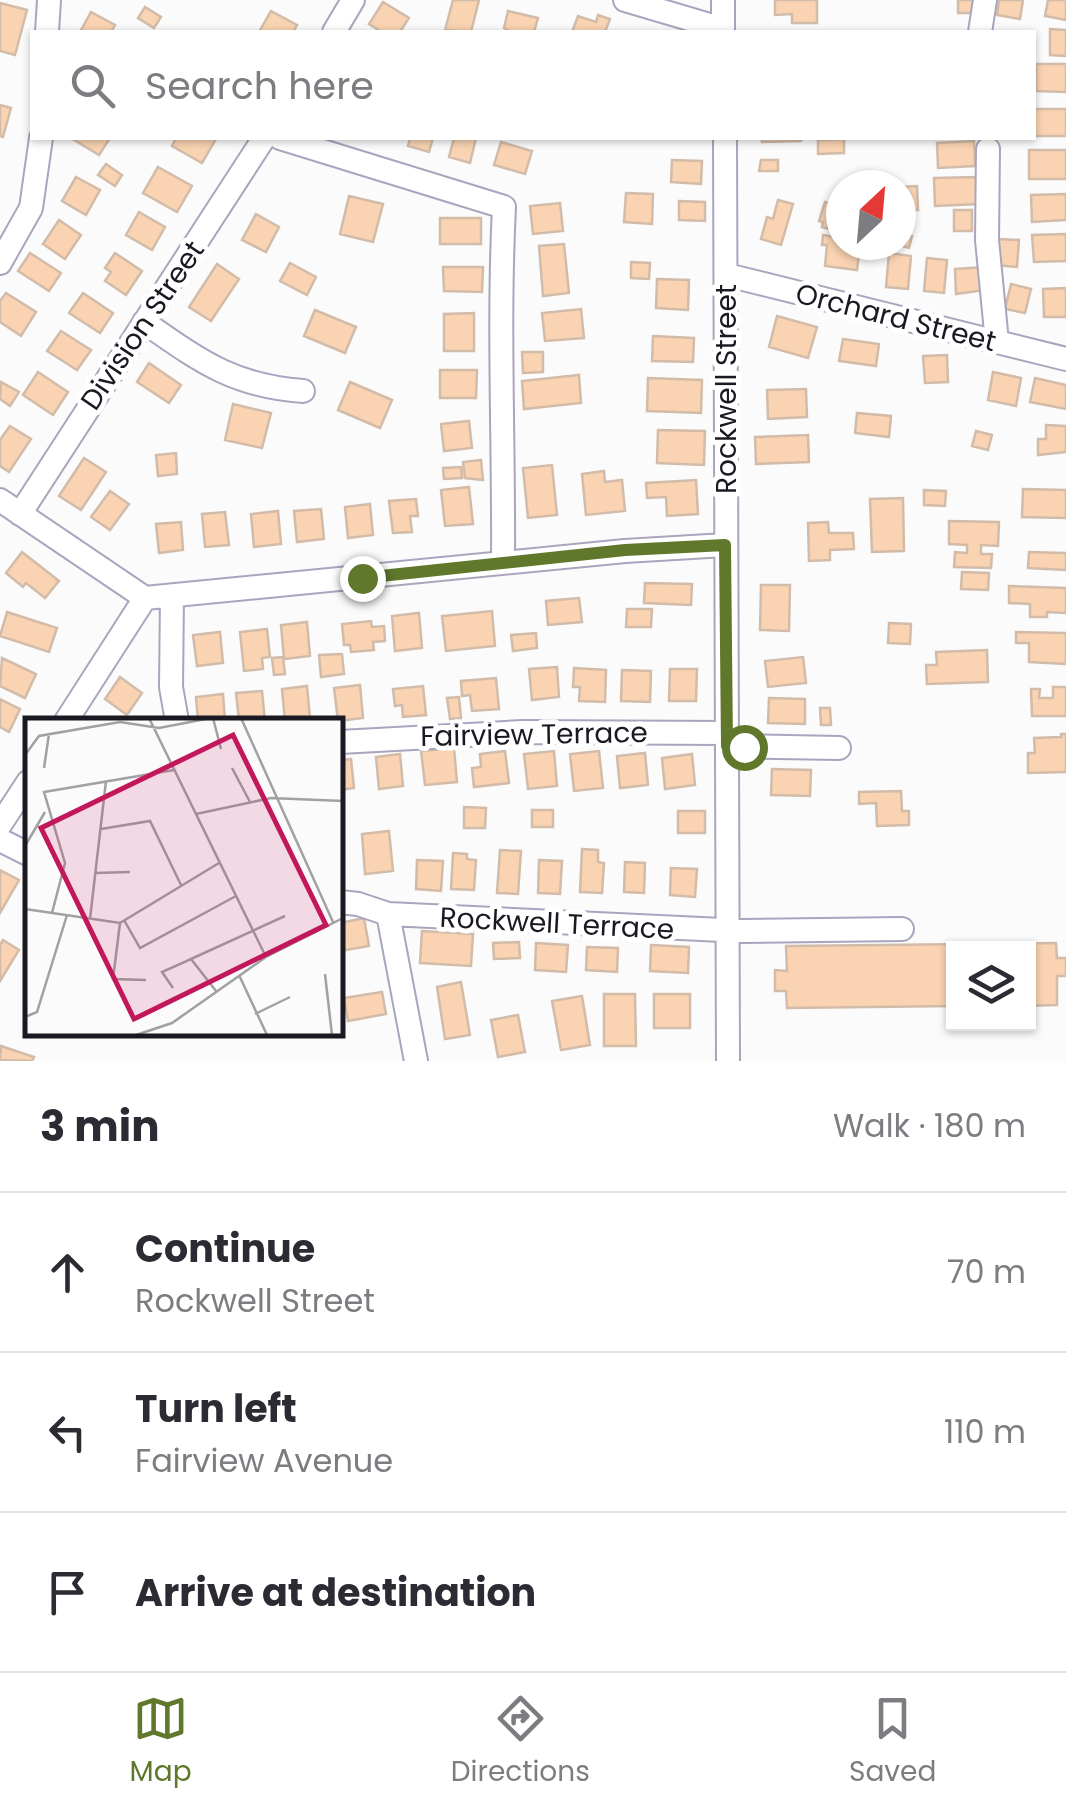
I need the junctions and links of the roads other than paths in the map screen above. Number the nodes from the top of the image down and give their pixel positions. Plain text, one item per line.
1 (49, 0) edge
2 (354, 0) edge
3 (624, 0) edge
4 (722, 0) edge
5 (986, 0) edge
6 (47, 30) edge
7 (335, 30) edge
8 (723, 30) edge
9 (980, 30) edge
10 (41, 140) edge
11 (263, 140) edge
12 (286, 140) edge
13 (725, 140) edge
14 (988, 150) dead end
15 (0, 263) edge
16 (727, 274) junction
17 (144, 322) junction
18 (997, 342) junction
19 (1066, 359) edge
20 (304, 391) dead end
21 (10, 507) edge
22 (725, 545) junction
23 (502, 564) junction
24 (172, 596) junction
25 (145, 598) junction
26 (68, 718) edge
27 (177, 718) edge
28 (727, 740) junction
29 (342, 742) edge
30 (838, 748) dead end
31 (25, 787) edge
32 (0, 825) edge
33 (0, 840) edge
34 (25, 852) edge
35 (342, 902) edge
36 (388, 914) junction
37 (902, 928) dead end
38 (727, 930) junction
39 (416, 1061) edge
40 (728, 1061) edge

1 - 6 street
2 - 7 street
3 - 8 street
4 - 8 street
5 - 9 street
10 - 15 street
11 - 17 street, Division Street
12 - 23 street
13 - 16 street, Rockwell Street
14 - 18 street
16 - 18 street, Orchard Street
16 - 22 street, Rockwell Street
17 - 20 street
17 - 21 street, Division Street
18 - 19 street, Orchard Street
21 - 25 street
22 - 23 street
22 - 28 street, Rockwell Street
23 - 24 street
24 - 25 street
24 - 27 street
25 - 26 street
28 - 29 street, Fairview Terrace
28 - 30 street, Fairview Terrace
28 - 38 street, Rockwell Street
31 - 32 street
33 - 34 street
35 - 36 street, Rockwell Terrace
36 - 38 street, Rockwell Terrace
36 - 39 street
37 - 38 street, Rockwell Terrace
38 - 40 street, Rockwell Street

